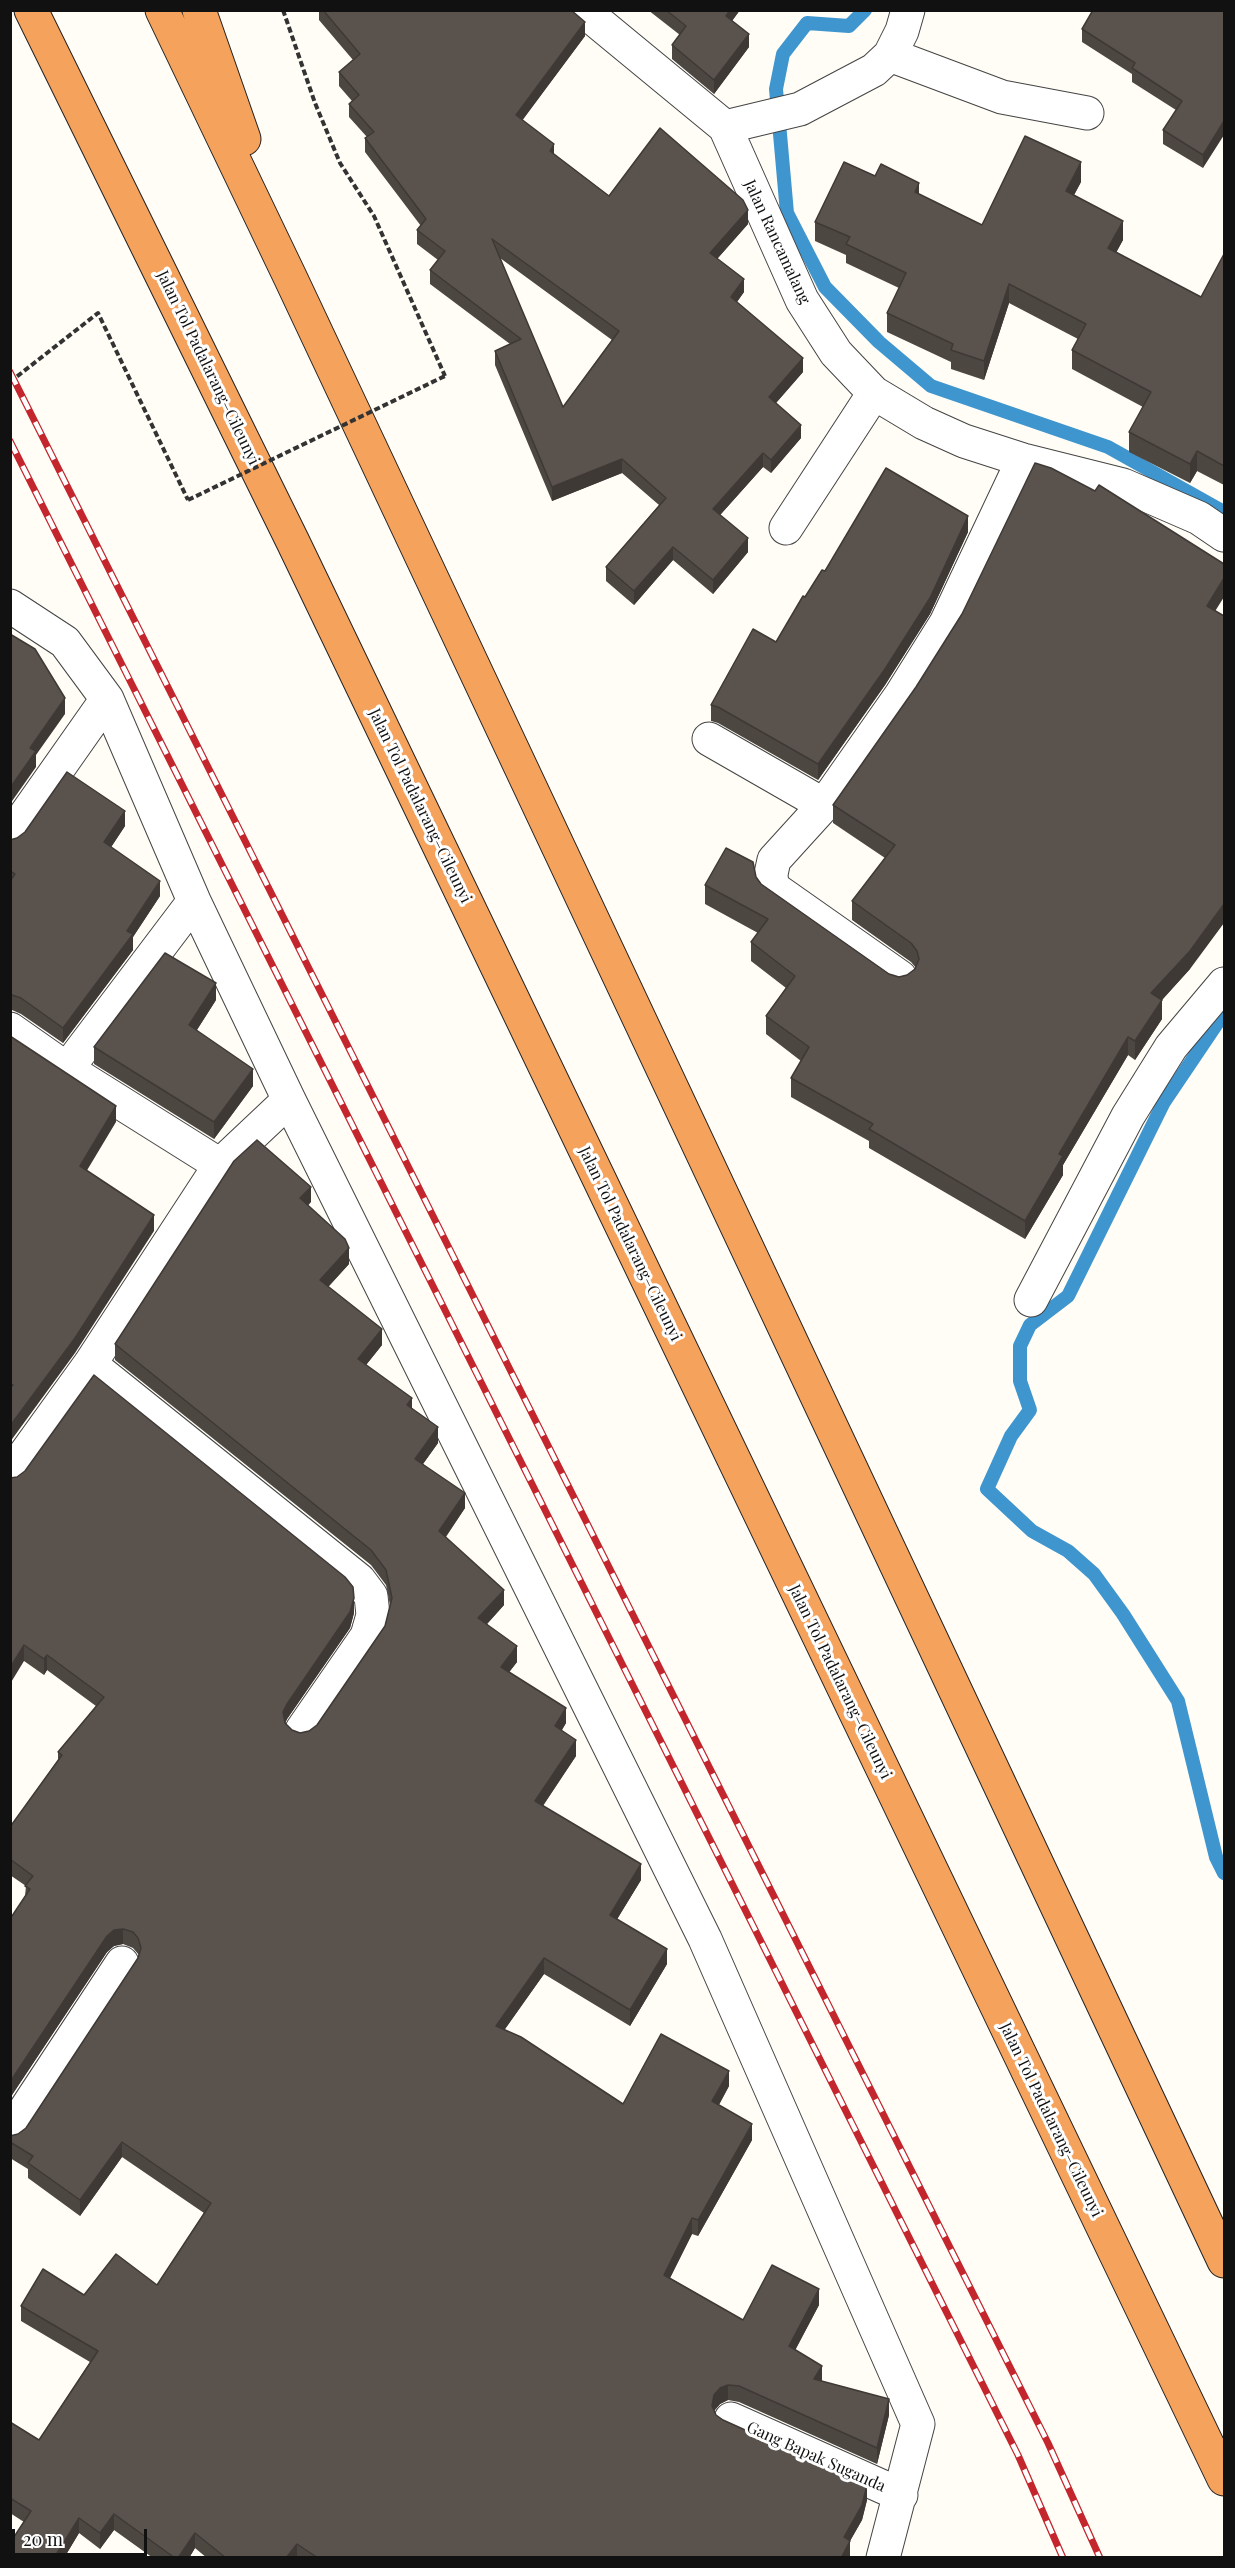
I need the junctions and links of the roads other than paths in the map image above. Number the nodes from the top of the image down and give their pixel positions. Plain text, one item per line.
1 (31, 10) edge
2 (162, 10) edge
3 (199, 10) edge
4 (583, 10) edge
5 (908, 10) edge
6 (890, 56) junction
7 (1087, 113) dead end
8 (734, 125) junction
9 (291, 279) junction
10 (873, 393) junction
11 (1023, 460) junction
12 (786, 528) dead end
13 (1224, 535) edge
14 (10, 606) edge
15 (107, 699) junction
16 (709, 739) dead end
17 (824, 805) junction
18 (10, 837) edge
19 (194, 901) junction
20 (900, 977) edge
21 (1224, 984) edge
22 (10, 1029) edge
23 (67, 1069) junction
24 (289, 1100) junction
25 (220, 1165) junction
26 (1031, 1300) dead end
27 (90, 1364) junction
28 (10, 1475) edge
29 (302, 1730) edge
30 (122, 1963) dead end
31 (10, 2133) edge
32 (1224, 2261) edge
33 (731, 2419) dead end
34 (1224, 2479) edge
35 (901, 2495) junction
36 (883, 2558) edge

1 - 34 highway, Jalan Tol Padalarang–Cileunyi
2 - 9 highway
3 - 9 highway
4 - 8 street, Jalan Rancamalang
5 - 6 street
6 - 7 street
6 - 8 street
8 - 10 street, Jalan Rancamalang
9 - 32 highway
10 - 11 street, Jalan Rancamalang
10 - 12 street
11 - 13 street, Jalan Rancamalang
11 - 17 street
14 - 15 street
15 - 18 street
15 - 19 street
16 - 17 street
17 - 20 street
19 - 23 street
19 - 24 street
21 - 26 street
22 - 23 street
23 - 25 street
24 - 25 street
24 - 35 street
25 - 27 street
27 - 28 street
27 - 29 street
30 - 31 street
33 - 35 street, Gang Bapak Suganda
35 - 36 street

